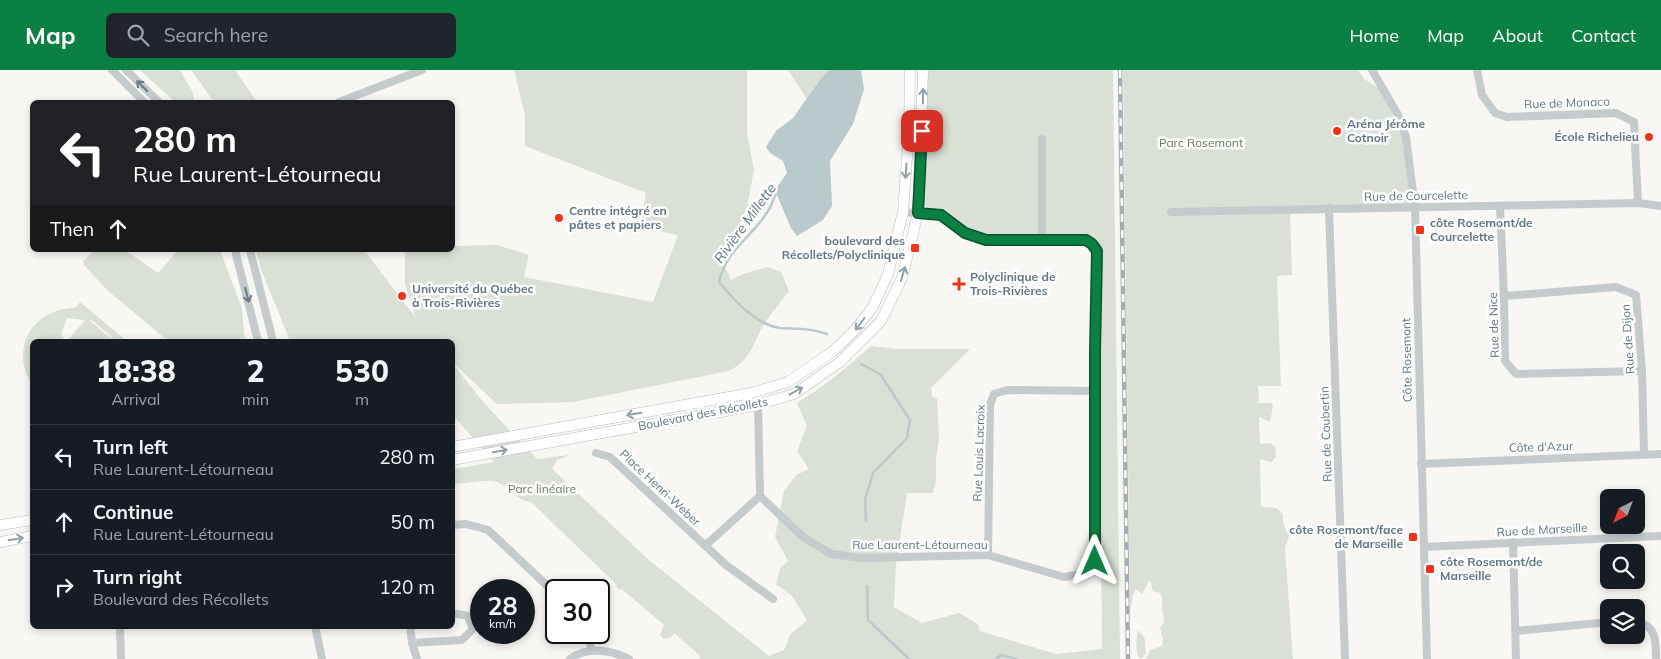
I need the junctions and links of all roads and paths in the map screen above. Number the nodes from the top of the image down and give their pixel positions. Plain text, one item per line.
1 (112, 70) edge
2 (126, 70) edge
3 (422, 70) edge
4 (910, 70) edge
5 (923, 70) edge
6 (1372, 70) edge
7 (1478, 70) edge
8 (142, 100) edge
9 (157, 100) edge
10 (344, 100) edge
11 (1042, 139) dead end
12 (1638, 203) junction
13 (1500, 206) junction
14 (1661, 206) edge
15 (1329, 208) junction
16 (1415, 208) junction
17 (903, 212) junction
18 (1171, 212) dead end
19 (918, 213) junction
20 (1042, 239) junction
21 (236, 252) edge
22 (251, 252) edge
23 (239, 262) junction
24 (1504, 296) junction
25 (258, 339) edge
26 (273, 339) edge
27 (1642, 371) junction
28 (1095, 390) junction
29 (758, 404) junction
30 (455, 446) edge
31 (596, 453) dead end
32 (1644, 454) junction
33 (1661, 454) edge
34 (455, 459) edge
35 (1421, 464) junction
36 (760, 496) junction
37 (30, 520) edge
38 (0, 525) edge
39 (455, 525) edge
40 (30, 536) edge
41 (1661, 536) edge
42 (0, 542) edge
43 (1513, 542) junction
44 (706, 545) junction
45 (1424, 547) junction
46 (988, 555) junction
47 (545, 584) edge
48 (773, 600) dead end
49 (455, 614) edge
50 (1600, 623) edge
51 (1645, 625) edge
52 (120, 629) edge
53 (316, 629) edge
54 (410, 629) edge
55 (1516, 631) junction
56 (412, 643) junction
57 (590, 644) edge
58 (591, 651) junction
59 (121, 659) edge
60 (322, 659) edge
61 (416, 659) edge
62 (570, 659) edge
63 (629, 659) edge
64 (1345, 659) edge
65 (1427, 659) edge
66 (1516, 659) edge
67 (1656, 659) edge

1 - 8 street
9 -> 2 street
3 - 10 street
4 -> 17 main road, Boulevard des Récollets
19 -> 5 main road, Boulevard des Récollets
6 - 16 street, Côte Rosemont
7 - 12 street, Rue de Monaco
11 - 20 street
12 - 13 street, Rue de Courcelette
12 - 14 street, Rue de Courcelette
13 - 16 street, Rue de Courcelette
13 - 24 street, Rue de Nice
15 - 16 street, Rue de Courcelette
15 - 18 street, Rue de Courcelette
15 - 64 street, Rue de Coubertin
16 - 35 street, Côte Rosemont
17 - 19 street
17 -> 30 main road, Boulevard des Récollets
19 - 20 street, Rue Laurent-Létourneau
29 -> 19 main road, Boulevard des Récollets
20 - 28 street, Rue Laurent-Létourneau
21 - 23 street
22 - 23 street
22 - 26 street
23 -> 25 street
24 - 27 street, Rue de Nice
24 - 27 street, Rue de Dijon
27 - 32 street, Rue de Dijon
28 - 46 street, Rue Louis Lacroix
28 - 46 street, Rue Laurent-Létourneau
34 -> 29 main road, Boulevard des Récollets
29 - 36 street
31 - 44 street, Place Henri-Weber
32 - 33 street, Côte d'Azur
32 - 35 street, Côte d'Azur
35 - 45 street, Côte Rosemont
36 - 44 street
36 - 46 street, Rue Laurent-Létourneau
37 - 38 main road
39 - 47 street
42 -> 40 main road
41 - 43 street, Rue de Marseille
43 - 45 street, Rue de Marseille
43 - 55 street
44 - 48 street, Place Henri-Weber
45 - 65 street, Côte Rosemont
49 - 56 street
50 - 55 street
51 - 67 street
52 - 59 street
53 - 60 street
54 - 56 street
55 - 66 street
56 - 61 street
57 - 58 street
58 - 62 street
58 - 63 street

